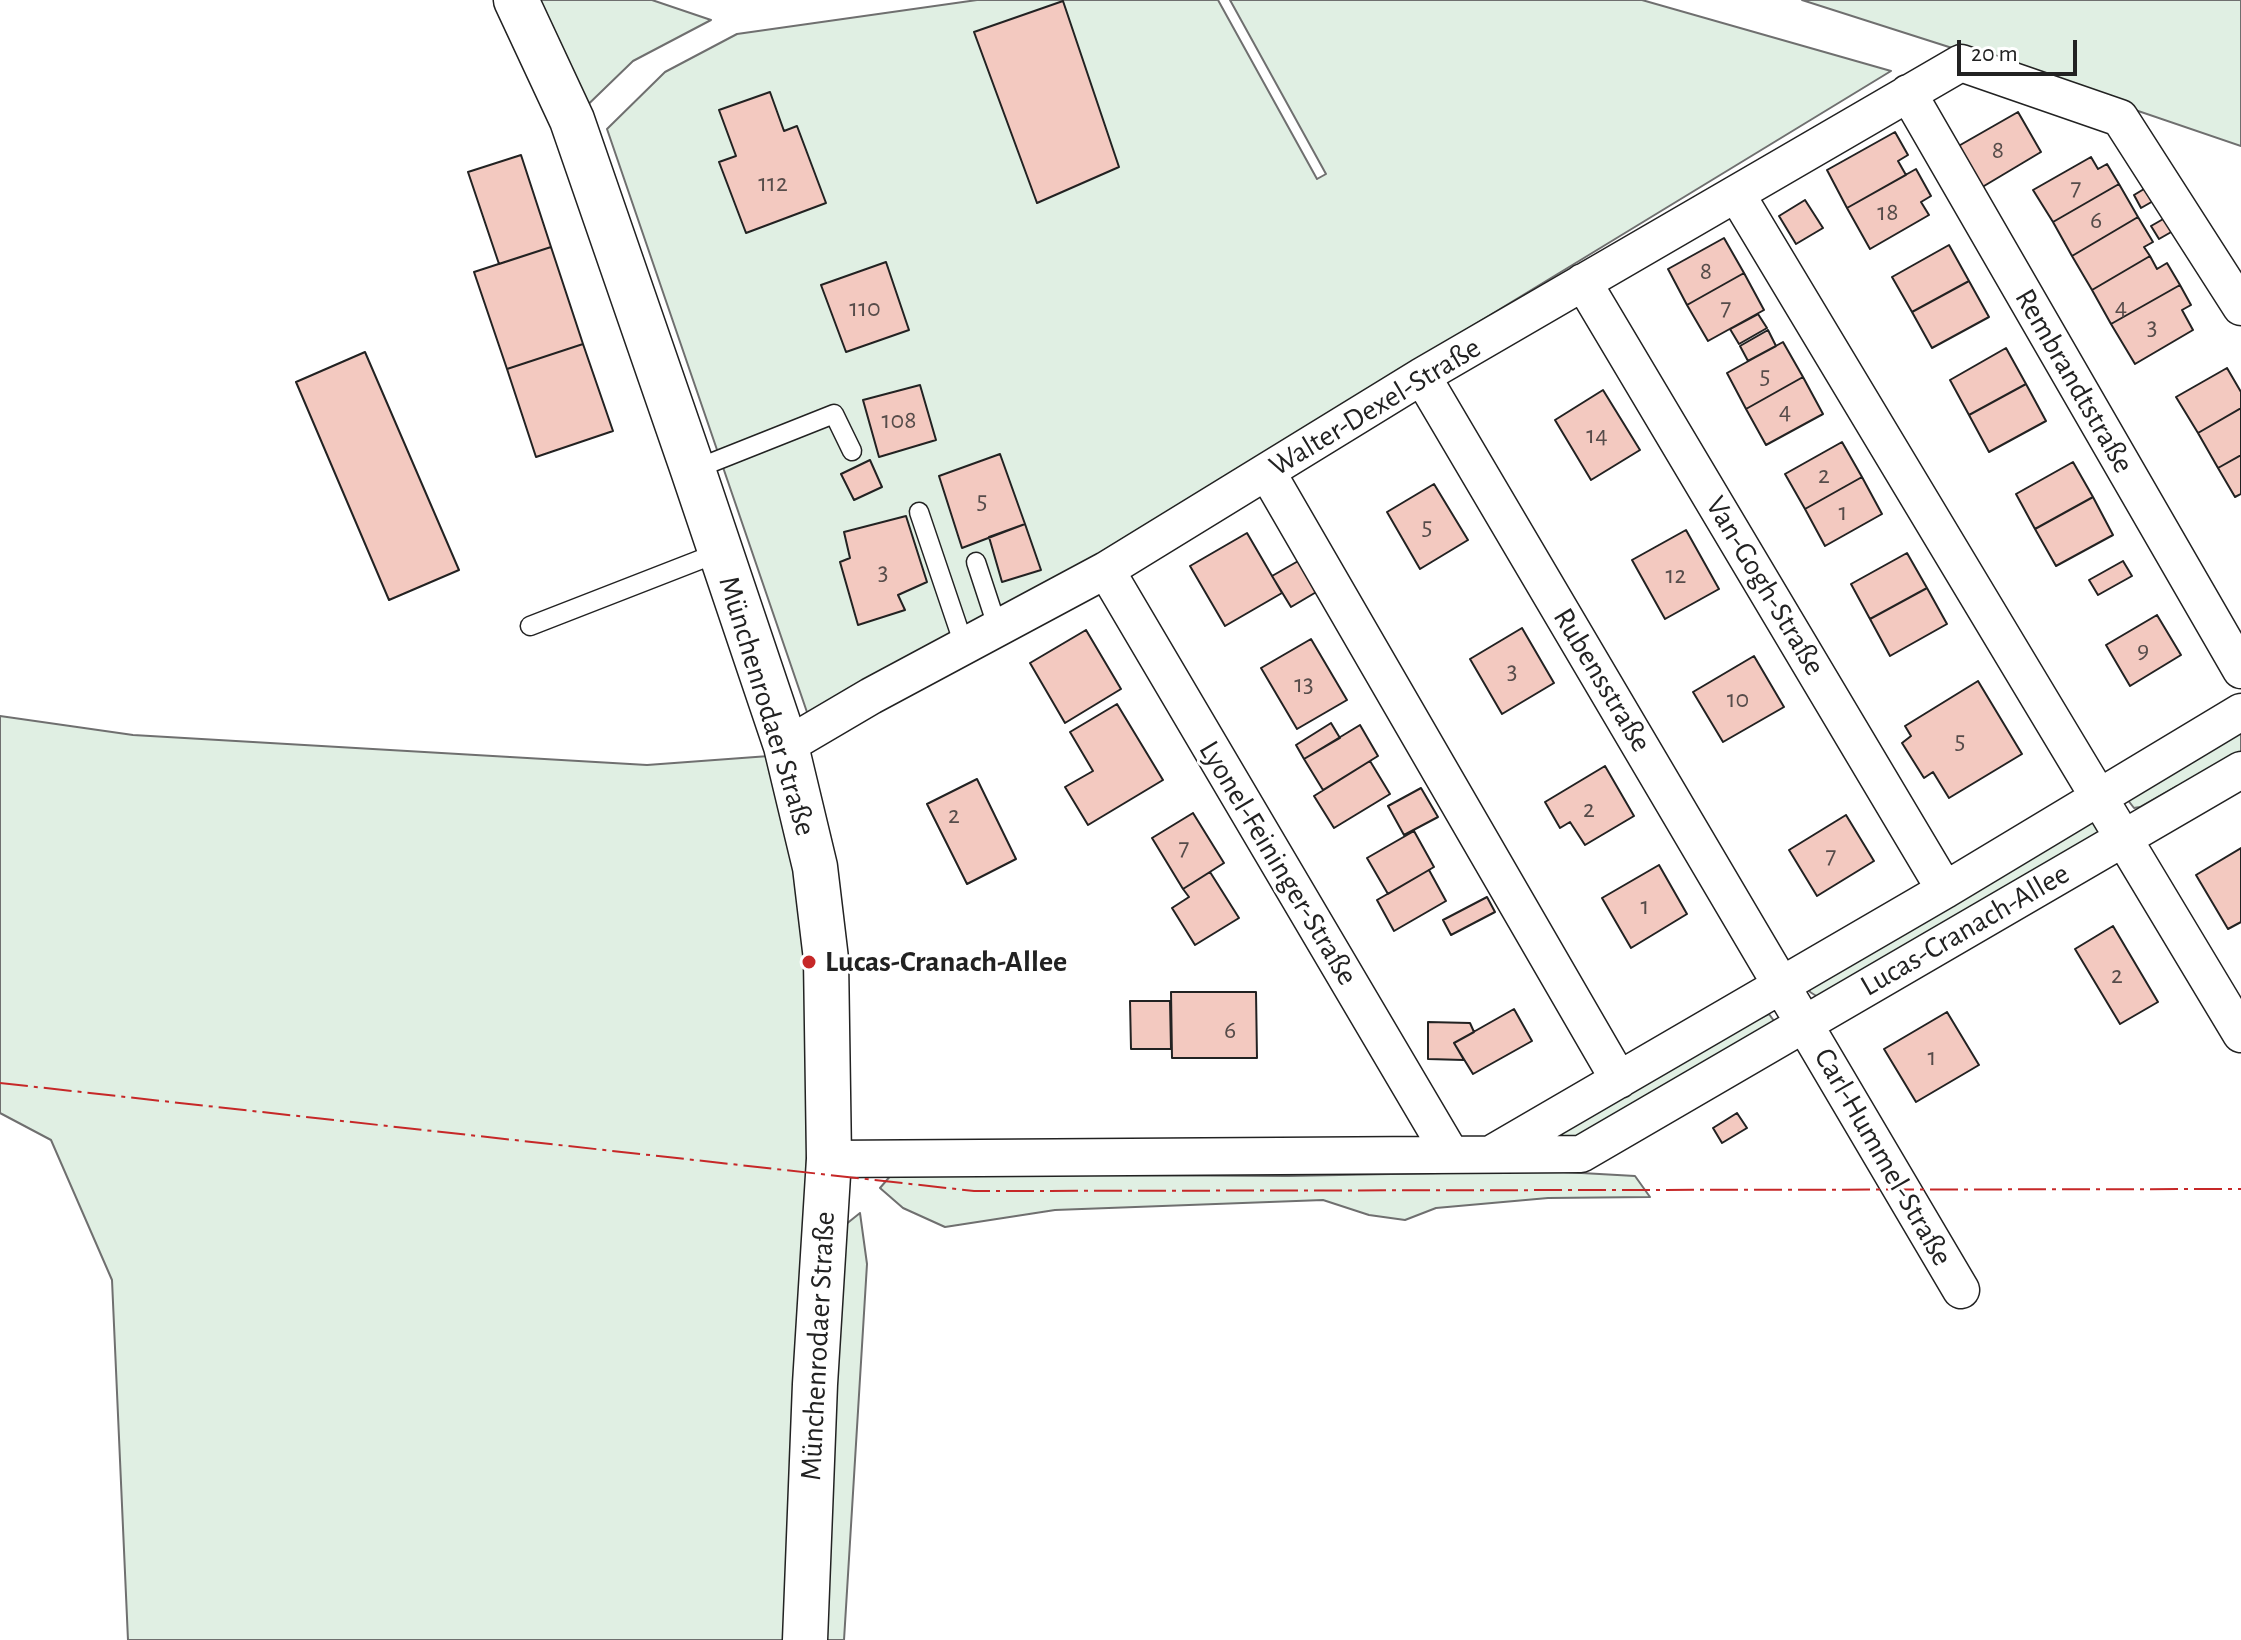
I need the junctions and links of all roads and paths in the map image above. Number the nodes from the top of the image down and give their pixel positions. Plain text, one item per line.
1 (516, 0) edge
2 (1908, 93) junction
3 (1737, 195) junction
4 (1583, 282) junction
5 (2241, 307) edge
6 (1422, 376) junction
7 (852, 451) dead end
8 (693, 470) junction
9 (1267, 472) junction
10 (919, 512) dead end
11 (720, 552) junction
12 (976, 562) dead end
13 (1106, 570) junction
14 (530, 626) dead end
15 (998, 629) junction
16 (965, 648) junction
17 (2241, 670) edge
18 (2241, 712) edge
19 (786, 746) junction
20 (2241, 770) edge
21 (2100, 797) junction
22 (2125, 838) junction
23 (1945, 890) junction
24 (1782, 983) junction
25 (1805, 1023) junction
26 (2241, 1034) edge
27 (1619, 1080) junction
28 (1490, 1154) junction
29 (1451, 1155) junction
30 (829, 1159) junction
31 (1961, 1290) dead end
32 (805, 1640) edge

1 - 8 street, Münchenrodaer Straße
2 - 3 street, Walter-Dexel-Straße
2 - 5 street, Walter-Dexel-Straße
2 - 17 street, Rembrandtstraße
3 - 4 street, Walter-Dexel-Straße
3 - 21 street
4 - 6 street, Walter-Dexel-Straße
4 - 23 street, Van-Gogh-Straße
6 - 9 street, Walter-Dexel-Straße
6 - 24 street, Rubensstraße
7 - 8 lane
8 - 11 street, Münchenrodaer Straße
9 - 13 street, Walter-Dexel-Straße
9 - 27 street
10 - 16 lane
11 - 14 lane
11 - 19 street, Münchenrodaer Straße
12 - 15 lane
13 - 15 street, Walter-Dexel-Straße
13 - 29 street, Lyonel-Feininger-Straße
15 - 16 street, Walter-Dexel-Straße
16 - 19 street, Walter-Dexel-Straße
18 - 21 street, Lucas-Cranach-Allee
19 - 30 street, Münchenrodaer Straße
20 - 22 street, Lucas-Cranach-Allee
21 - 22 street
21 - 23 street, Lucas-Cranach-Allee
22 - 25 street, Lucas-Cranach-Allee
22 - 26 street
23 - 24 street, Lucas-Cranach-Allee
24 - 25 street
24 - 27 street, Lucas-Cranach-Allee
25 - 28 street, Lucas-Cranach-Allee
25 - 31 street, Carl-Hummel-Straße
27 - 28 street, Lucas-Cranach-Allee
28 - 29 street, Lucas-Cranach-Allee
29 - 30 street, Lucas-Cranach-Allee
30 - 32 street, Münchenrodaer Straße

